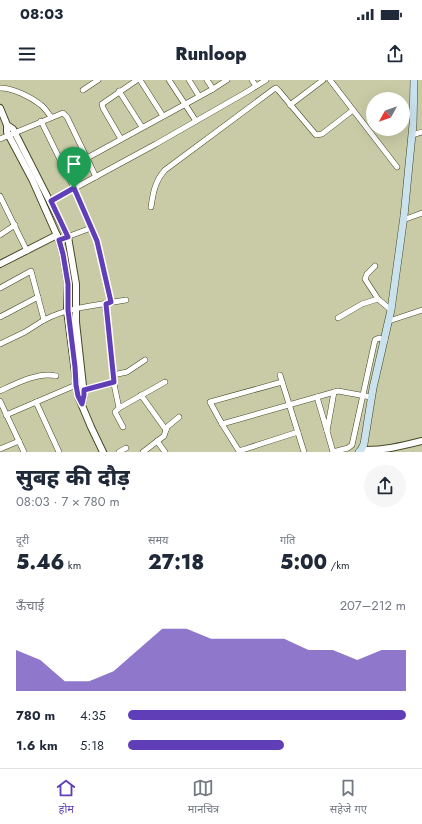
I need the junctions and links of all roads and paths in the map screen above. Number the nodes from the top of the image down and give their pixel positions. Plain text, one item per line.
1 (98, 80) edge
2 (139, 80) edge
3 (169, 80) edge
4 (189, 80) edge
5 (207, 80) edge
6 (226, 80) edge
7 (252, 80) edge
8 (266, 80) edge
9 (323, 80) edge
10 (330, 80) edge
11 (414, 80) edge
12 (90, 82) edge
13 (256, 86) junction
14 (0, 88) edge
15 (213, 89) junction
16 (83, 90) dead end
17 (119, 92) junction
18 (199, 96) junction
19 (185, 104) junction
20 (290, 105) junction
21 (353, 110) junction
22 (0, 111) edge
23 (162, 116) junction
24 (51, 117) junction
25 (41, 121) junction
26 (196, 121) junction
27 (7, 126) junction
28 (142, 127) junction
29 (422, 132) edge
30 (16, 133) junction
31 (412, 135) junction
32 (9, 136) junction
33 (121, 138) junction
34 (0, 139) edge
35 (87, 158) junction
36 (397, 167) dead end
37 (96, 177) junction
38 (74, 188) junction
39 (0, 196) edge
40 (51, 201) junction
41 (2, 205) edge
42 (151, 207) dead end
43 (421, 215) edge
44 (403, 220) junction
45 (14, 226) junction
46 (92, 228) junction
47 (0, 235) edge
48 (68, 237) junction
49 (58, 238) junction
50 (27, 251) junction
51 (0, 264) edge
52 (375, 266) dead end
53 (0, 288) edge
54 (38, 296) junction
55 (378, 299) junction
56 (126, 300) dead end
57 (108, 303) junction
58 (76, 308) junction
59 (68, 310) junction
60 (391, 310) junction
61 (422, 310) edge
62 (0, 318) edge
63 (338, 318) dead end
64 (44, 320) junction
65 (389, 322) junction
66 (385, 340) junction
67 (0, 344) edge
68 (145, 360) dead end
69 (113, 375) junction
70 (280, 375) dead end
71 (56, 376) dead end
72 (114, 382) junction
73 (165, 382) dead end
74 (282, 382) junction
75 (76, 385) junction
76 (84, 390) junction
77 (0, 391) edge
78 (334, 392) junction
79 (141, 395) junction
80 (363, 396) junction
81 (317, 397) junction
82 (371, 397) junction
83 (0, 401) edge
84 (36, 402) junction
85 (82, 404) junction
86 (290, 405) junction
87 (119, 408) junction
88 (6, 415) junction
89 (179, 417) dead end
90 (222, 424) junction
91 (123, 427) dead end
92 (166, 430) junction
93 (327, 431) junction
94 (298, 432) junction
95 (19, 441) junction
96 (157, 441) junction
97 (422, 441) edge
98 (126, 448) dead end
99 (0, 449) edge
100 (239, 451) edge
101 (360, 451) edge
102 (24, 452) edge
103 (59, 452) edge
104 (103, 452) edge
105 (119, 452) edge
106 (143, 452) edge
107 (165, 452) edge
108 (304, 452) edge
109 (333, 452) edge

1 - 12 street
2 - 17 street
2 - 23 street
3 - 19 street
4 - 18 street
5 - 15 street
6 - 15 street
7 - 13 street
8 - 13 street
9 - 20 street
10 - 21 street
11 - 31 main road
12 - 16 street
13 - 26 street
14 - 24 street
15 - 18 street
17 - 28 street
17 - 33 street
18 - 19 street
19 - 23 street
19 - 26 street
20 - 21 street
20 - 42 street
21 - 36 street
22 - 27 street
23 - 28 street
24 - 25 street
24 - 35 street
25 - 30 street
25 - 38 street
26 - 37 street
27 - 30 street
27 - 32 street
28 - 33 street
29 - 31 street
30 - 32 street
30 - 40 street
31 - 44 main road
32 - 34 street
32 - 49 street
33 - 35 street
35 - 37 street
37 - 38 street
38 - 40 street
38 - 46 street
39 - 41 street
40 - 48 street
41 - 45 street
43 - 44 street
44 - 60 main road
45 - 47 street
45 - 50 street
46 - 48 street
46 - 57 street
48 - 49 street
48 - 58 street
49 - 50 street
49 - 59 street
50 - 51 street
52 - 55 street
53 - 54 street
54 - 62 street
54 - 64 street
55 - 60 street
55 - 63 street
56 - 57 street
57 - 58 street
57 - 69 street
58 - 59 street
58 - 76 street
59 - 64 street
59 - 75 street
60 - 65 main road
61 - 65 street
64 - 67 street
65 - 66 main road
66 - 80 street
66 - 82 main road
68 - 69 street
69 - 72 street
70 - 74 street
71 - 77 street
72 - 76 street
72 - 87 street
73 - 79 street
74 - 86 street
74 - 90 street
75 - 84 street
75 - 85 street
76 - 85 street
78 - 80 street
78 - 81 street
78 - 93 street
79 - 87 street
79 - 92 street
80 - 82 street
80 - 109 street
81 - 86 street
81 - 93 street
82 - 101 main road
83 - 88 street
84 - 88 street
84 - 103 street
85 - 104 street
86 - 90 street
86 - 94 street
87 - 91 street
88 - 95 street
89 - 92 street
90 - 100 street
92 - 96 street
93 - 109 street
94 - 100 street
94 - 108 street
95 - 99 street
95 - 102 street
96 - 106 street
96 - 107 street
97 - 101 street
98 - 105 street

